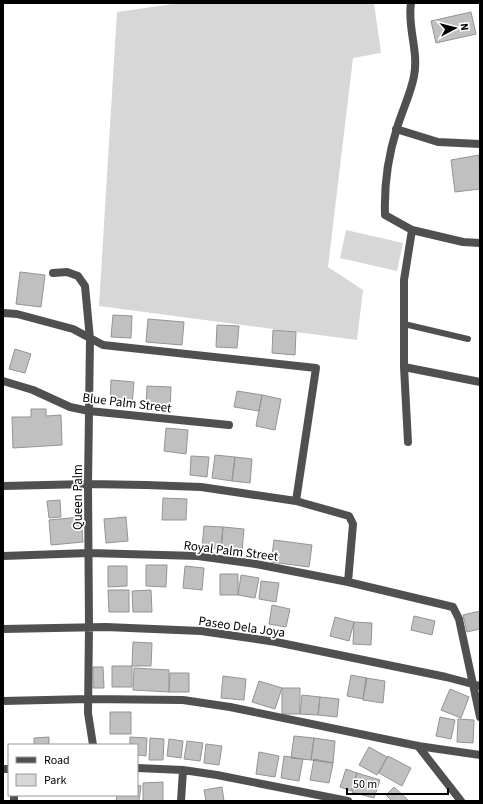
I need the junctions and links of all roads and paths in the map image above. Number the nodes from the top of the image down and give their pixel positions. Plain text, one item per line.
1 (411, 3) edge
2 (396, 129) junction
3 (480, 144) edge
4 (412, 230) junction
5 (480, 243) edge
6 (53, 273) dead end
7 (3, 313) edge
8 (404, 324) junction
9 (90, 339) junction
10 (468, 339) dead end
11 (404, 367) junction
12 (3, 381) edge
13 (480, 382) edge
14 (89, 411) junction
15 (229, 424) dead end
16 (408, 442) dead end
17 (88, 484) junction
18 (3, 486) edge
19 (296, 501) junction
20 (89, 553) junction
21 (3, 556) edge
22 (348, 582) junction
23 (89, 627) junction
24 (3, 628) edge
25 (477, 685) edge
26 (88, 699) junction
27 (3, 701) edge
28 (480, 717) edge
29 (93, 744) edge
30 (418, 746) junction
31 (480, 755) edge
32 (138, 768) edge
33 (183, 770) junction
34 (330, 799) edge
35 (181, 801) edge
36 (348, 801) edge
37 (461, 801) edge

1 - 2 street
2 - 3 street
2 - 4 street
4 - 5 street
4 - 8 street
6 - 9 street, Queen Palm
7 - 9 street
8 - 10 lane
8 - 11 street
9 - 14 street, Queen Palm
9 - 19 street
11 - 13 street
11 - 16 street
12 - 14 street, Blue Palm Street
14 - 15 street, Blue Palm Street
14 - 17 street, Queen Palm
17 - 18 street
17 - 19 street
17 - 20 street, Queen Palm
19 - 22 street
20 - 21 street, Royal Palm Street
20 - 22 street, Royal Palm Street
20 - 23 street, Queen Palm
22 - 25 street, Royal Palm Street
23 - 24 street, Paseo Dela Joya
23 - 25 street, Paseo Dela Joya
23 - 26 street, Queen Palm
25 - 28 street
26 - 27 street
26 - 29 street, Queen Palm
26 - 30 street
30 - 31 street
30 - 37 street
32 - 33 street
33 - 34 street
33 - 35 street
34 - 36 street

